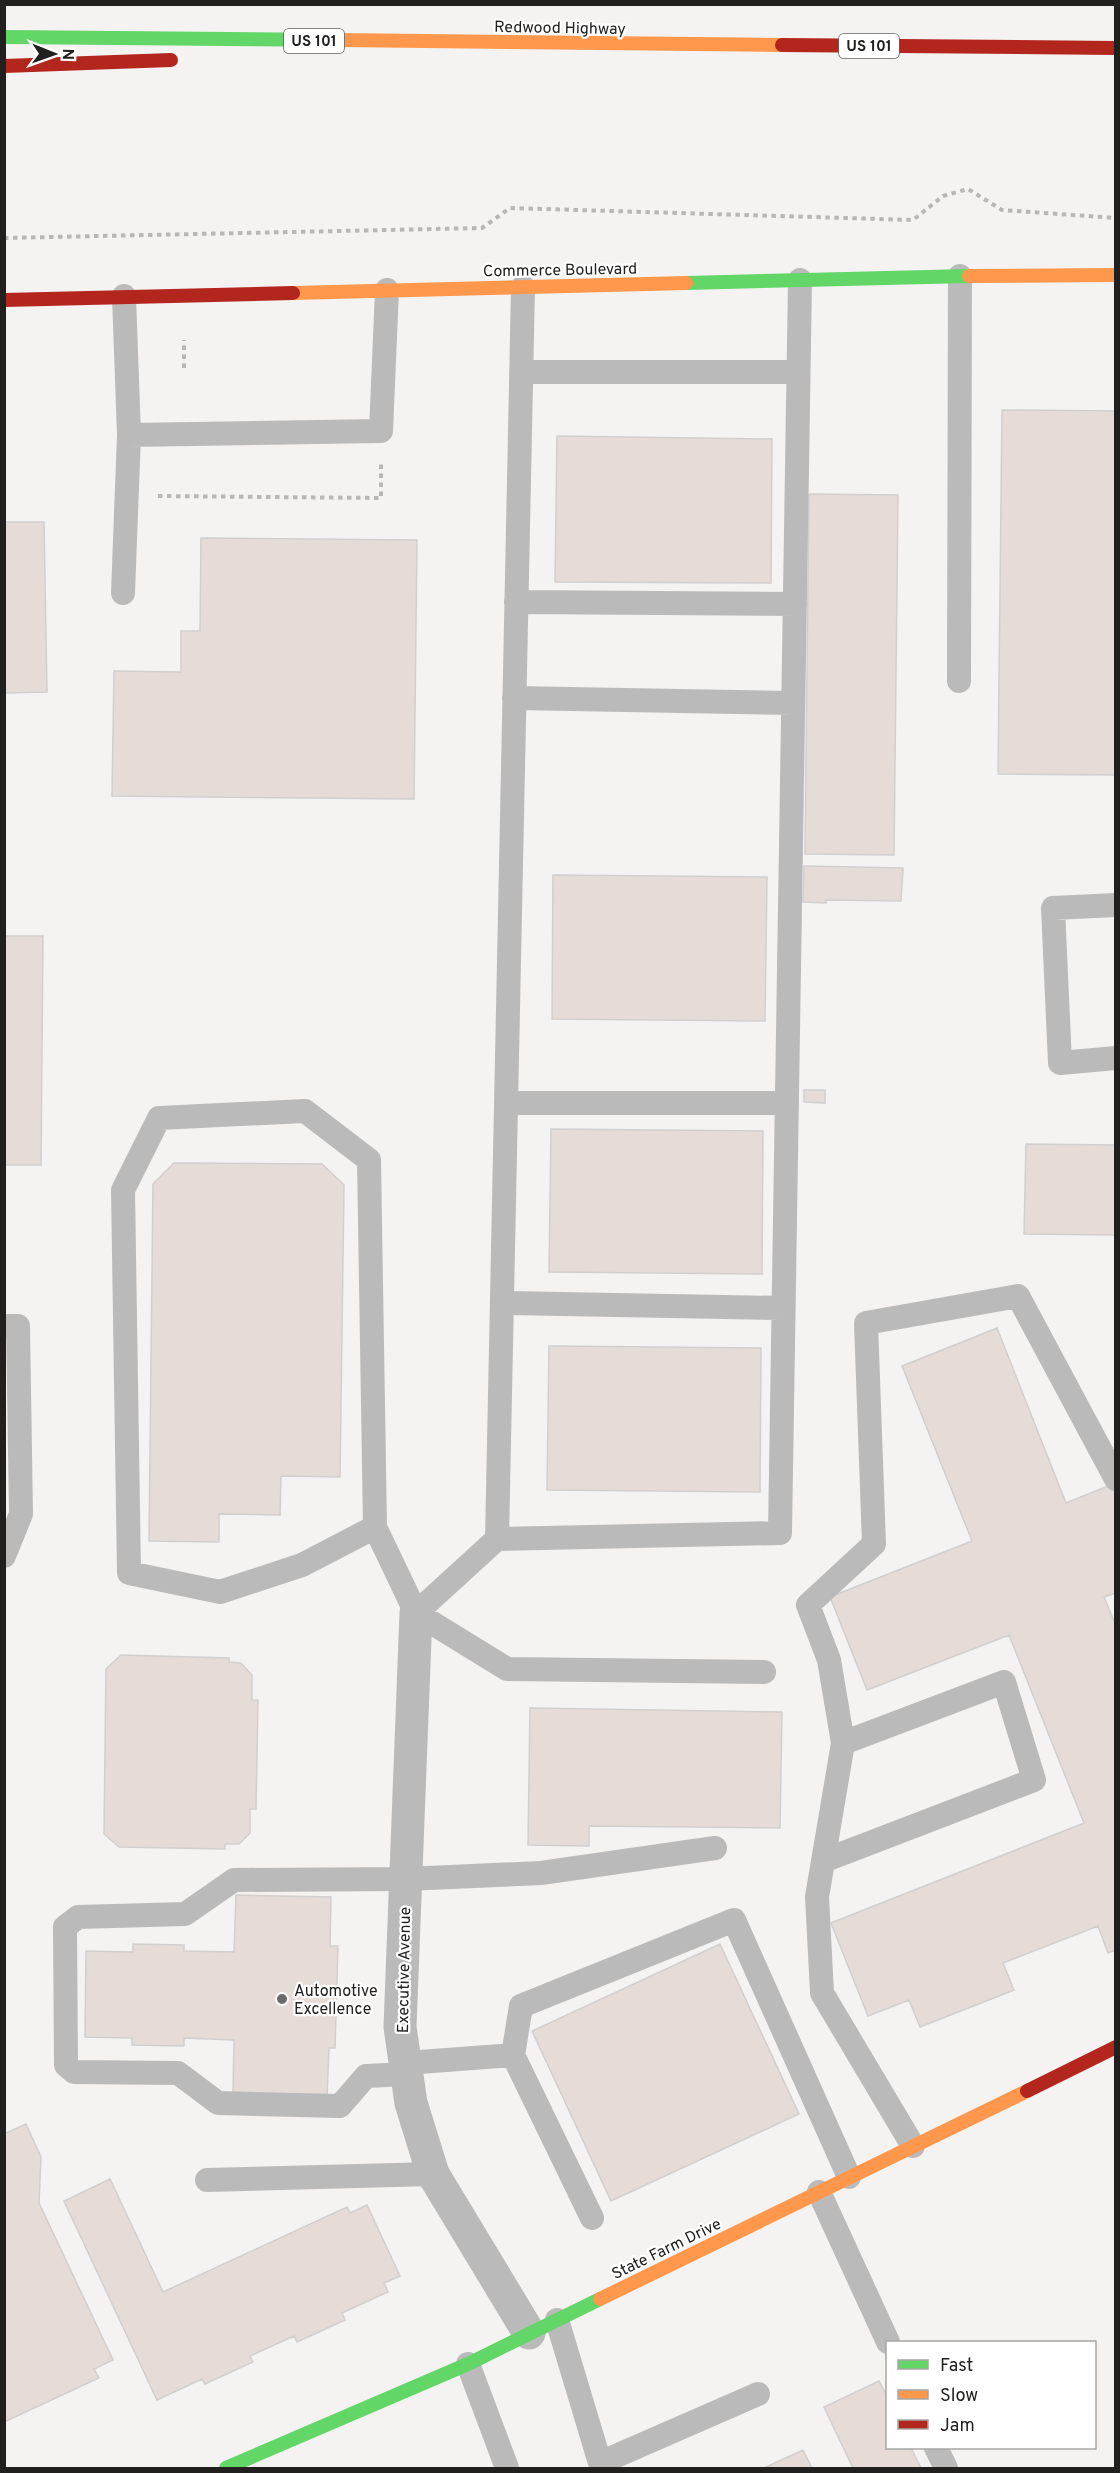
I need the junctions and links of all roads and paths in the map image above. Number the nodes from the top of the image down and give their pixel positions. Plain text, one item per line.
1 (4, 38) edge
2 (623, 44) junction
3 (1116, 48) edge
4 (349, 54) dead end
5 (183, 60) dead end
6 (4, 66) edge
7 (1116, 218) edge
8 (4, 238) edge
9 (1116, 275) edge
10 (960, 276) junction
11 (800, 280) junction
12 (523, 287) junction
13 (387, 290) junction
14 (124, 296) junction
15 (4, 300) edge
16 (184, 340) dead end
17 (184, 368) dead end
18 (522, 372) junction
19 (798, 372) junction
20 (381, 431) junction
21 (129, 435) junction
22 (127, 495) junction
23 (123, 593) dead end
24 (516, 602) junction
25 (795, 604) junction
26 (958, 681) dead end
27 (514, 698) junction
28 (793, 703) junction
29 (1116, 905) edge
30 (1116, 1059) edge
31 (787, 1102) junction
32 (506, 1103) junction
33 (502, 1303) junction
34 (783, 1308) junction
35 (4, 1326) edge
36 (1116, 1479) edge
37 (375, 1527) junction
38 (497, 1539) junction
39 (4, 1556) edge
40 (416, 1613) junction
41 (764, 1672) dead end
42 (843, 1743) junction
43 (715, 1848) dead end
44 (823, 1861) junction
45 (405, 1879) junction
46 (1116, 2047) edge
47 (513, 2055) junction
48 (406, 2068) junction
49 (913, 2146) junction
50 (433, 2174) junction
51 (849, 2177) junction
52 (207, 2180) dead end
53 (819, 2192) junction
54 (592, 2218) dead end
55 (543, 2327) junction
56 (887, 2341) edge
57 (468, 2364) junction
58 (758, 2394) dead end
59 (936, 2449) edge
60 (601, 2466) edge
61 (226, 2469) edge
62 (507, 2469) edge
63 (946, 2469) edge

1 - 2 main road, Redwood Highway / US 101
2 - 3 main road, Redwood Highway / US 101
2 - 4 main road
5 - 6 main road
7 - 8 path
9 - 10 main road, Commerce Boulevard
10 - 11 main road, Commerce Boulevard
10 - 26 lane
11 - 12 main road, Commerce Boulevard
11 - 19 lane
12 - 13 main road, Commerce Boulevard
12 - 18 lane
13 - 14 main road, Commerce Boulevard
13 - 20 lane
14 - 15 main road, Commerce Boulevard
14 - 21 lane
16 - 17 path
18 - 19 lane
18 - 24 lane
19 - 25 lane
20 - 21 lane
20 - 22 path
21 - 22 lane
22 - 23 lane
24 - 25 lane
24 - 27 lane
25 - 28 lane
27 - 28 lane
27 - 32 lane
28 - 31 lane
29 - 30 lane
31 - 32 lane
31 - 34 lane
32 - 33 lane
33 - 34 lane
33 - 38 lane
34 - 38 lane
35 - 39 lane
36 - 42 lane
37 - 37 lane
37 - 40 lane
38 - 40 lane
40 - 41 lane
40 - 45 street, Executive Avenue
42 - 44 lane
42 - 44 lane
43 - 45 lane
44 - 49 lane
45 - 48 street, Executive Avenue
45 - 48 lane
46 - 49 main road, State Farm Drive
47 - 48 lane
47 - 51 lane
47 - 54 lane
48 - 50 street, Executive Avenue
49 - 51 main road, State Farm Drive
50 - 52 lane
50 - 55 street, Executive Avenue
51 - 53 main road, State Farm Drive
53 - 55 main road, State Farm Drive
53 - 56 lane
55 - 57 main road, State Farm Drive
55 - 60 lane
57 - 61 main road, State Farm Drive
57 - 62 lane
58 - 60 lane
59 - 63 lane

